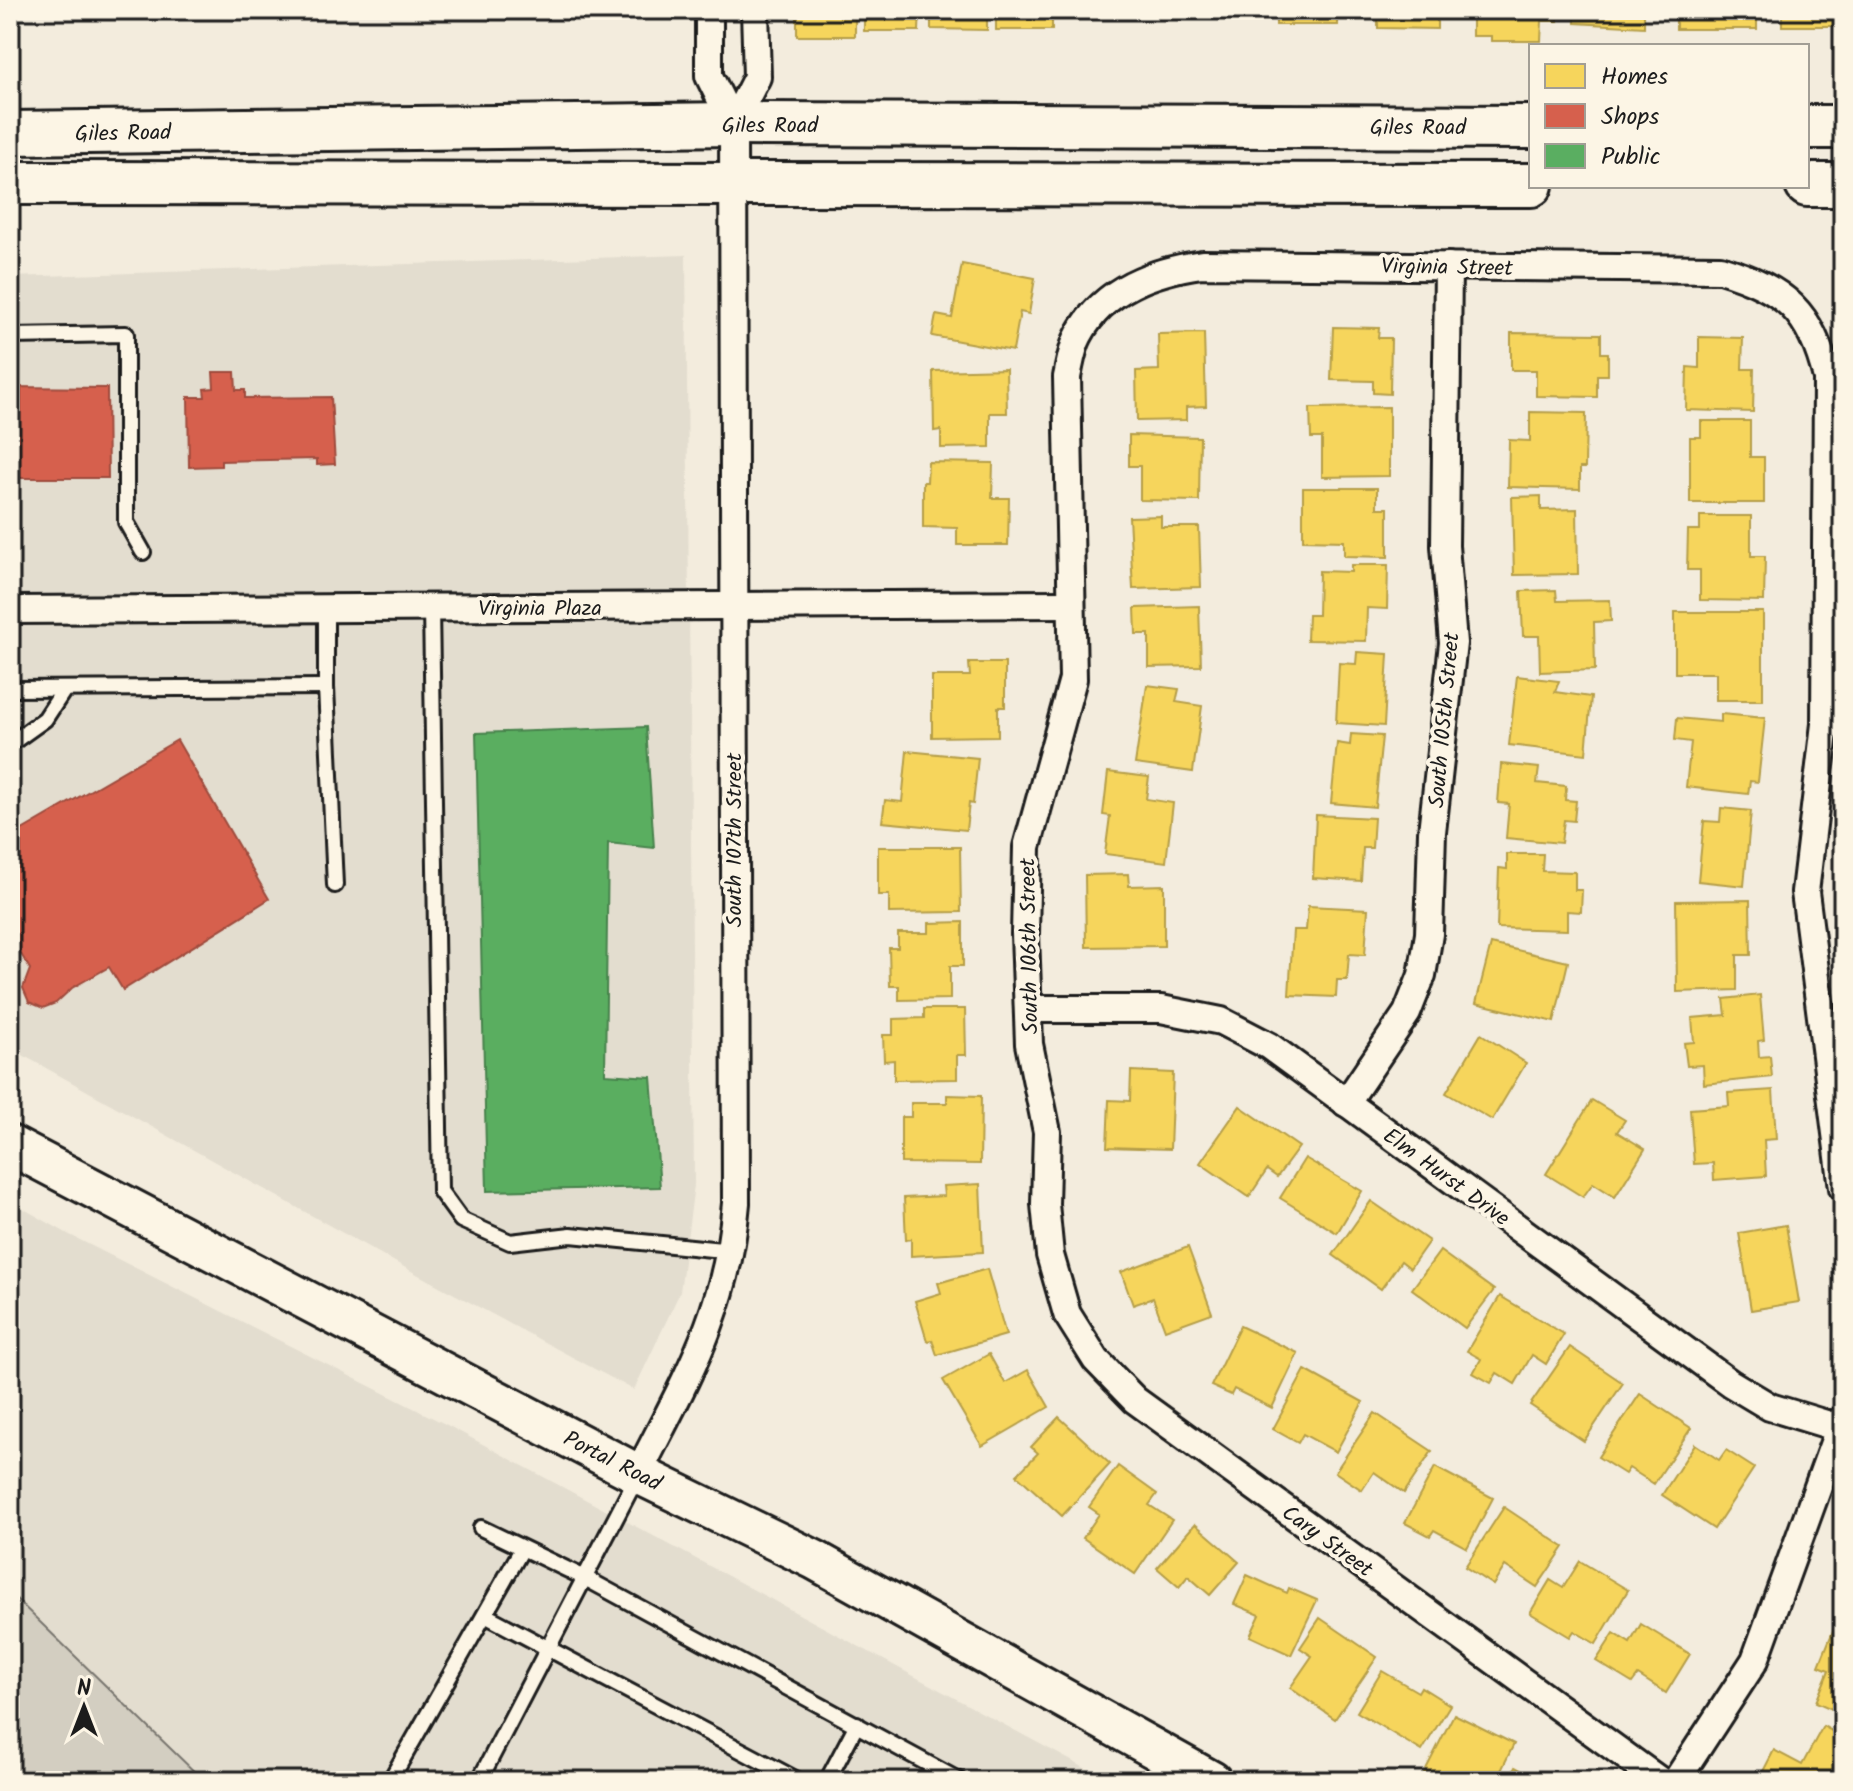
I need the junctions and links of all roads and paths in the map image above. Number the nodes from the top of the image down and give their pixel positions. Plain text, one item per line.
1 (709, 10) edge
2 (755, 10) edge
3 (733, 124) junction
4 (1529, 127) edge
5 (1809, 127) edge
6 (1843, 127) edge
7 (10, 133) edge
8 (10, 183) edge
9 (733, 185) junction
10 (1529, 185) edge
11 (1809, 185) edge
12 (1843, 185) edge
13 (1448, 266) junction
14 (1095, 312) joint
15 (10, 336) edge
16 (1835, 436) edge
17 (143, 552) dead end
18 (1070, 604) junction
19 (733, 606) junction
20 (431, 607) junction
21 (326, 608) junction
22 (10, 610) edge
23 (326, 687) junction
24 (10, 689) edge
25 (64, 690) junction
26 (10, 744) edge
27 (335, 885) dead end
28 (1028, 1009) junction
29 (1346, 1103) junction
30 (1839, 1121) edge
31 (10, 1145) edge
32 (1843, 1188) edge
33 (732, 1251) junction
34 (1050, 1255) joint
35 (1841, 1423) edge
36 (638, 1474) junction
37 (481, 1528) dead end
38 (522, 1549) junction
39 (585, 1578) junction
40 (485, 1615) junction
41 (548, 1649) junction
42 (857, 1724) junction
43 (390, 1781) edge
44 (479, 1781) edge
45 (799, 1781) edge
46 (827, 1781) edge
47 (960, 1781) edge
48 (1212, 1781) edge
49 (1660, 1781) edge
50 (1676, 1781) edge

1 - 3 street
2 - 3 street
3 - 4 main road, Giles Road
3 - 7 main road, Giles Road
3 - 9 street, South 107th Street
5 - 6 main road
8 - 9 main road
9 - 10 main road
9 - 19 street, South 107th Street
11 - 12 main road
13 - 14 street, Virginia Street
13 - 16 street, Virginia Street
13 - 29 street, South 105th Street
14 - 18 street, South 106th Street
15 - 17 lane
16 - 30 street
18 - 19 street, Virginia Plaza
18 - 28 street, South 106th Street
19 - 20 street, Virginia Plaza
19 - 33 street, South 107th Street
20 - 21 street, Virginia Plaza
20 - 33 lane
21 - 22 street, Virginia Plaza
21 - 23 lane
23 - 25 lane
23 - 27 lane
24 - 25 lane
25 - 26 lane
28 - 29 street, Elm Hurst Drive
28 - 34 street, South 106th Street
29 - 35 street, Elm Hurst Drive
30 - 32 street
31 - 36 main road, Portal Road
33 - 36 street, South 107th Street
34 - 49 street, Cary Street
35 - 50 street
36 - 39 lane
36 - 48 main road, Portal Road
37 - 38 lane
38 - 39 lane
38 - 40 lane
39 - 41 lane
39 - 42 lane
40 - 41 lane
40 - 43 lane
41 - 44 lane
41 - 45 lane
42 - 46 lane
42 - 47 lane

